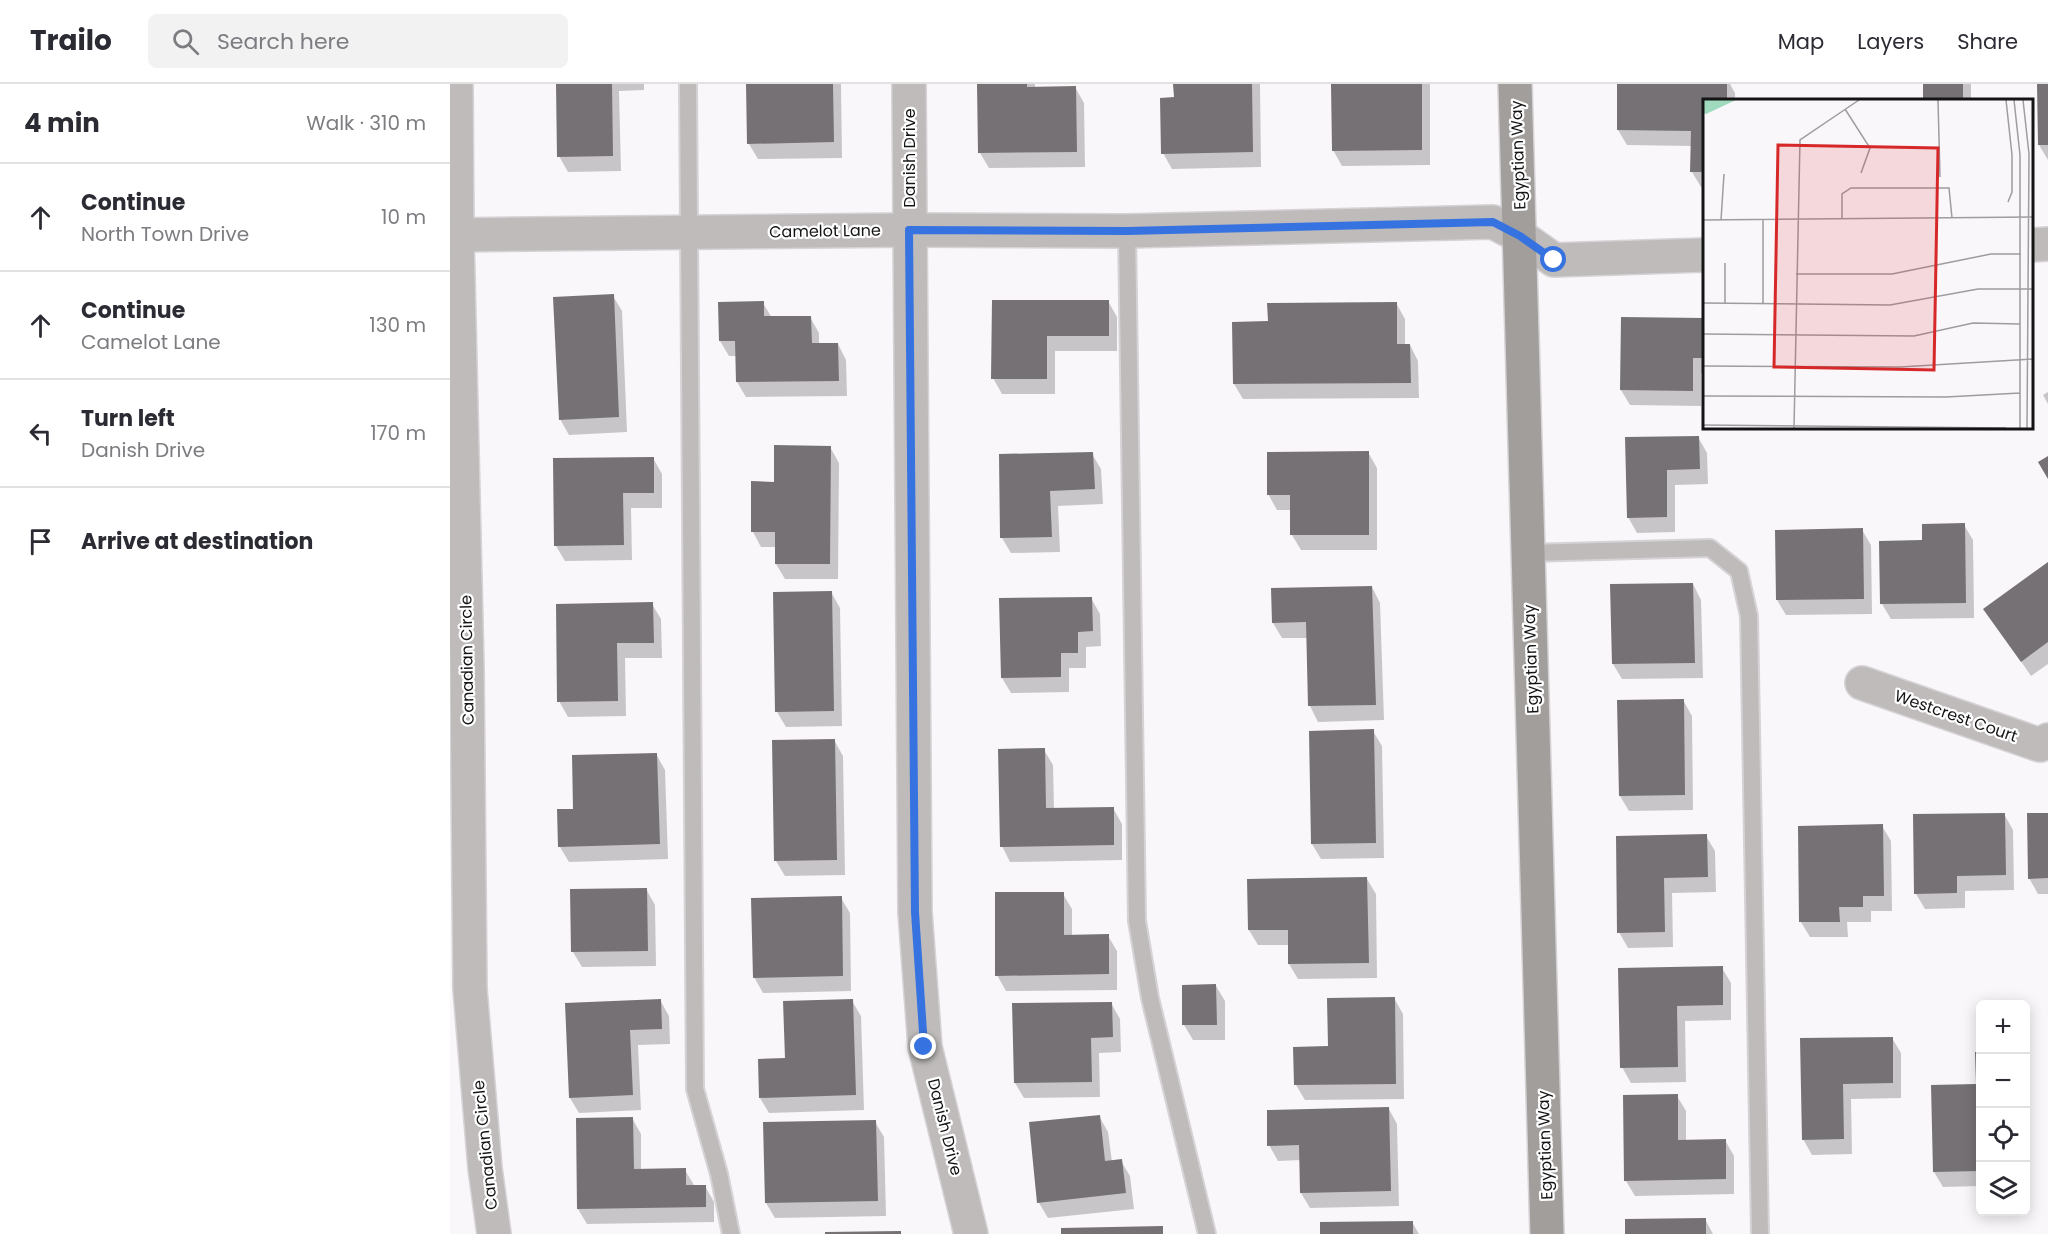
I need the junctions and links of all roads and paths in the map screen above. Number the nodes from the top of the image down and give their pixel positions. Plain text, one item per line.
1 (456, 84) edge
2 (688, 84) edge
3 (909, 84) edge
4 (1515, 84) edge
5 (909, 230) junction
6 (1127, 231) junction
7 (690, 232) junction
8 (454, 235) edge
9 (1520, 236) junction
10 (2048, 244) edge
11 (2033, 245) edge
12 (1703, 255) edge
13 (1528, 554) junction
14 (1862, 683) dead end
15 (2048, 740) edge
16 (494, 1234) edge
17 (731, 1234) edge
18 (971, 1234) edge
19 (1207, 1234) edge
20 (1547, 1234) edge
21 (1760, 1234) edge

1 - 8 street, Canadian Circle
2 - 7 lane
3 - 5 street, Danish Drive
4 - 9 street, Egyptian Way
5 - 6 street, Camelot Lane
5 - 7 street, Camelot Lane
5 - 18 street, Danish Drive
6 - 9 street, Camelot Lane
6 - 19 lane
7 - 8 street, Camelot Lane
7 - 17 lane
8 - 16 street, Canadian Circle
9 - 12 street, Camelot Lane
9 - 13 street, Egyptian Way
10 - 11 street
13 - 20 street, Egyptian Way
13 - 21 lane
14 - 15 street, Westcrest Court

